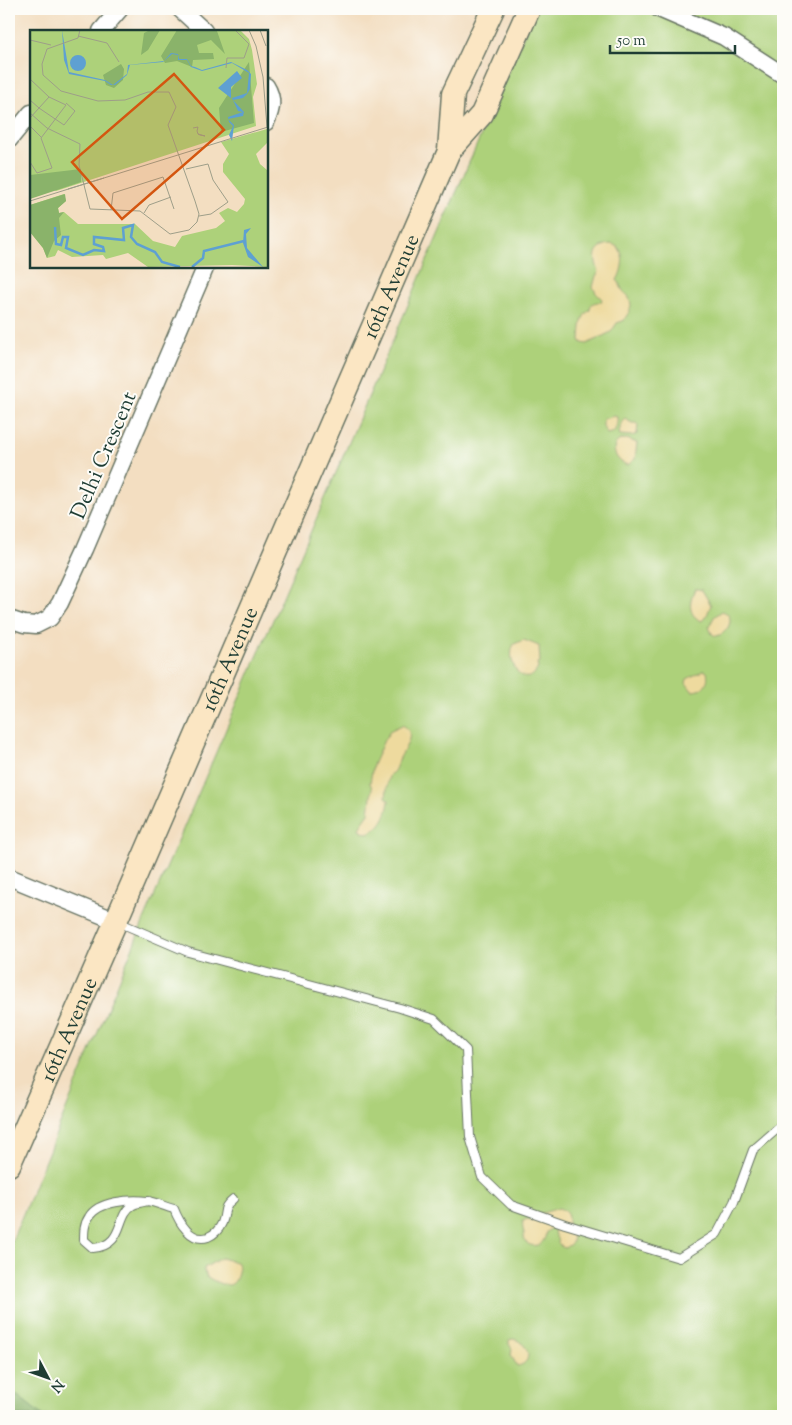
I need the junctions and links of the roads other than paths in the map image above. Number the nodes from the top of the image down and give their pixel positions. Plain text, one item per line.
1 (120, 9) edge
2 (180, 9) edge
3 (493, 9) edge
4 (529, 9) edge
5 (659, 9) edge
6 (102, 30) edge
7 (203, 30) edge
8 (783, 75) edge
9 (268, 89) edge
10 (30, 114) edge
11 (268, 118) edge
12 (9, 140) edge
13 (449, 151) junction
14 (205, 268) edge
15 (9, 619) edge
16 (9, 877) edge
17 (116, 921) junction
18 (783, 1124) edge
19 (9, 1165) edge
20 (233, 1199) dead end
21 (149, 1201) junction

1 - 6 street
2 - 7 street
3 - 13 main road, 16th Avenue
4 - 13 main road, 16th Avenue
5 - 8 street
9 - 11 street
10 - 12 street
13 - 17 main road, 16th Avenue
14 - 15 street, Delhi Crescent
16 - 17 street
17 - 18 lane
17 - 19 main road, 16th Avenue
20 - 21 lane
21 - 21 lane

